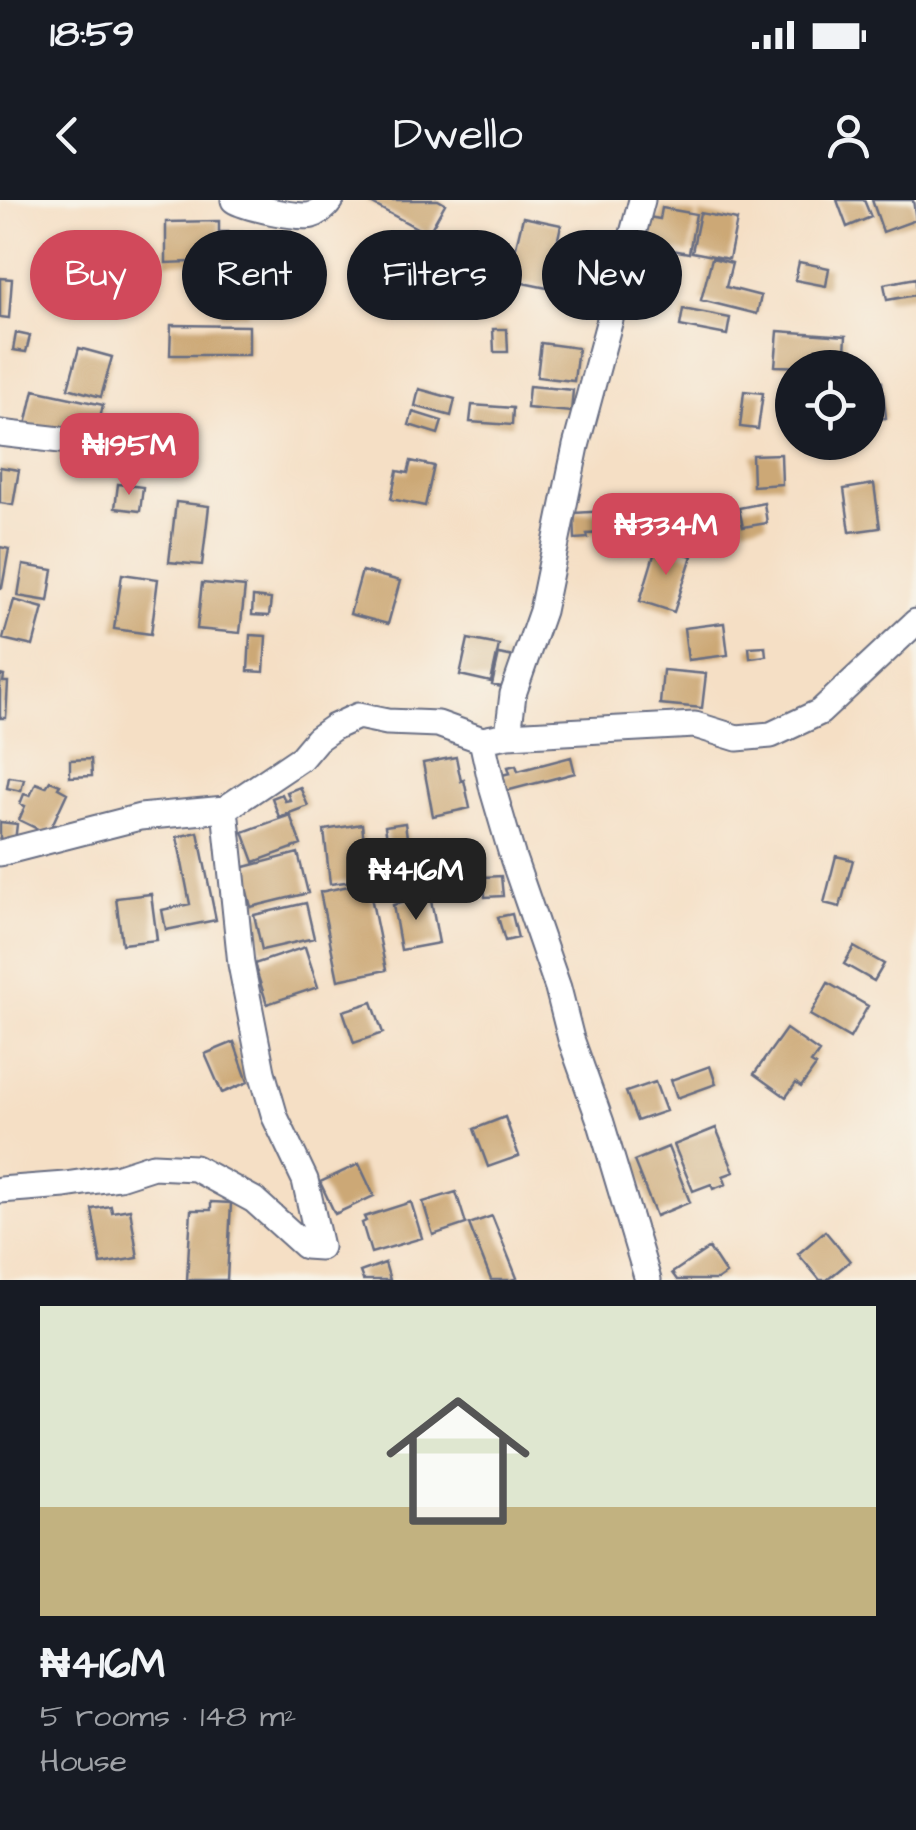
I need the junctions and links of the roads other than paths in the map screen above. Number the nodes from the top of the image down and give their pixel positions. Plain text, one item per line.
1 (234, 200) edge
2 (331, 200) edge
3 (642, 200) edge
4 (0, 433) edge
5 (120, 447) dead end
6 (916, 622) edge
7 (508, 735) junction
8 (482, 740) junction
9 (225, 808) junction
10 (0, 853) edge
11 (0, 1190) edge
12 (648, 1280) edge

1 - 2 street
3 - 7 street
4 - 5 street
6 - 7 street
7 - 8 street
8 - 9 street
8 - 12 street
9 - 10 street
9 - 11 street

